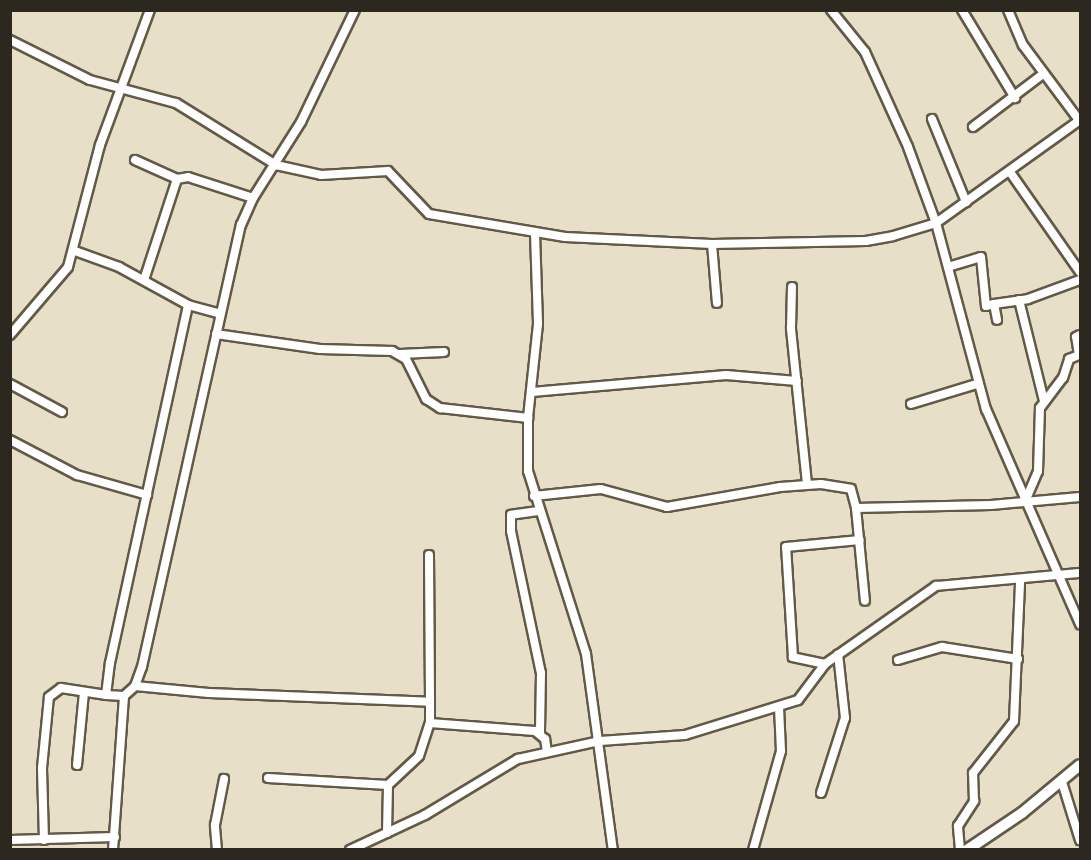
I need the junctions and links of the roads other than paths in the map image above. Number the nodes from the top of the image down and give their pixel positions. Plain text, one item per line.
1 (150, 10) edge
2 (356, 10) edge
3 (831, 10) edge
4 (962, 10) edge
5 (1008, 10) edge
6 (10, 40) edge
7 (1043, 74) junction
8 (123, 89) junction
9 (1015, 98) junction
10 (932, 119) dead end
11 (1080, 120) edge
12 (973, 127) dead end
13 (135, 160) dead end
14 (276, 165) junction
15 (1010, 172) junction
16 (177, 179) junction
17 (253, 198) junction
18 (966, 202) junction
19 (936, 223) junction
20 (535, 233) junction
21 (712, 244) junction
22 (75, 251) junction
23 (948, 267) junction
24 (1080, 272) edge
25 (144, 280) junction
26 (1080, 280) edge
27 (792, 288) dead end
28 (1019, 300) junction
29 (717, 303) dead end
30 (994, 304) junction
31 (188, 306) junction
32 (218, 313) junction
33 (997, 320) dead end
34 (216, 334) junction
35 (1080, 334) edge
36 (10, 335) edge
37 (444, 352) dead end
38 (398, 354) junction
39 (797, 381) junction
40 (10, 384) edge
41 (977, 384) junction
42 (532, 392) junction
43 (1044, 401) junction
44 (911, 404) dead end
45 (62, 412) dead end
46 (528, 418) junction
47 (10, 440) edge
48 (807, 484) junction
49 (147, 495) junction
50 (534, 496) junction
51 (1080, 496) edge
52 (1029, 500) junction
53 (856, 508) junction
54 (538, 511) junction
55 (860, 540) junction
56 (429, 555) dead end
57 (1080, 573) edge
58 (1059, 577) junction
59 (1020, 581) junction
60 (865, 601) dead end
61 (1080, 624) edge
62 (838, 654) junction
63 (1018, 658) junction
64 (898, 660) dead end
65 (825, 664) junction
66 (135, 686) junction
67 (84, 692) junction
68 (106, 695) junction
69 (124, 696) junction
70 (430, 702) junction
71 (779, 707) junction
72 (430, 723) junction
73 (540, 732) junction
74 (600, 741) junction
75 (547, 751) junction
76 (77, 765) dead end
77 (1080, 765) edge
78 (268, 778) dead end
79 (224, 779) dead end
80 (1062, 782) junction
81 (388, 785) junction
82 (821, 793) dead end
83 (387, 833) junction
84 (115, 837) junction
85 (10, 840) edge
86 (44, 840) junction
87 (1080, 840) edge
88 (113, 849) edge
89 (218, 849) edge
90 (350, 849) edge
91 (613, 849) edge
92 (753, 849) edge
93 (960, 849) edge
94 (967, 849) edge

1 - 8 street
2 - 14 street
3 - 19 street
4 - 9 street
5 - 7 street
6 - 8 street
7 - 9 street
7 - 11 street
8 - 14 street
8 - 22 street
9 - 12 street
10 - 18 street
11 - 15 street
13 - 16 street
14 - 17 street
14 - 20 street
15 - 18 street
15 - 24 street
16 - 17 street
16 - 25 street
17 - 32 street
18 - 19 street
19 - 21 street
19 - 23 street
20 - 21 street
20 - 42 street
21 - 29 street
22 - 25 street
22 - 36 street
23 - 30 street
23 - 41 street
25 - 31 street
26 - 28 street
27 - 39 street
28 - 30 street
28 - 43 street
30 - 33 street
31 - 32 street
31 - 49 street
32 - 34 street
34 - 38 street
34 - 66 street
35 - 43 street
37 - 38 street
38 - 46 street
39 - 42 street
39 - 48 street
40 - 45 street
41 - 44 street
41 - 52 street
42 - 46 street
43 - 52 street
46 - 50 street
47 - 49 street
48 - 50 street
48 - 53 street
49 - 68 street
50 - 54 street
51 - 52 street
52 - 53 street
52 - 58 street
53 - 55 street
54 - 73 street
54 - 74 street
55 - 60 street
55 - 65 street
56 - 70 street
57 - 58 street
58 - 59 street
58 - 61 street
59 - 62 street
59 - 63 street
62 - 65 street
62 - 82 street
63 - 64 street
63 - 93 street
65 - 71 street
66 - 69 street
66 - 70 street
67 - 68 street
67 - 76 street
67 - 86 street
68 - 69 street
69 - 84 street
70 - 72 street
71 - 74 street
71 - 92 street
72 - 73 street
72 - 81 street
73 - 75 street
74 - 75 street
74 - 91 street
75 - 83 street
77 - 80 main road
78 - 81 street
79 - 89 street
80 - 87 street
80 - 94 main road
81 - 83 street
83 - 90 street
84 - 86 street
84 - 88 street
85 - 86 street

